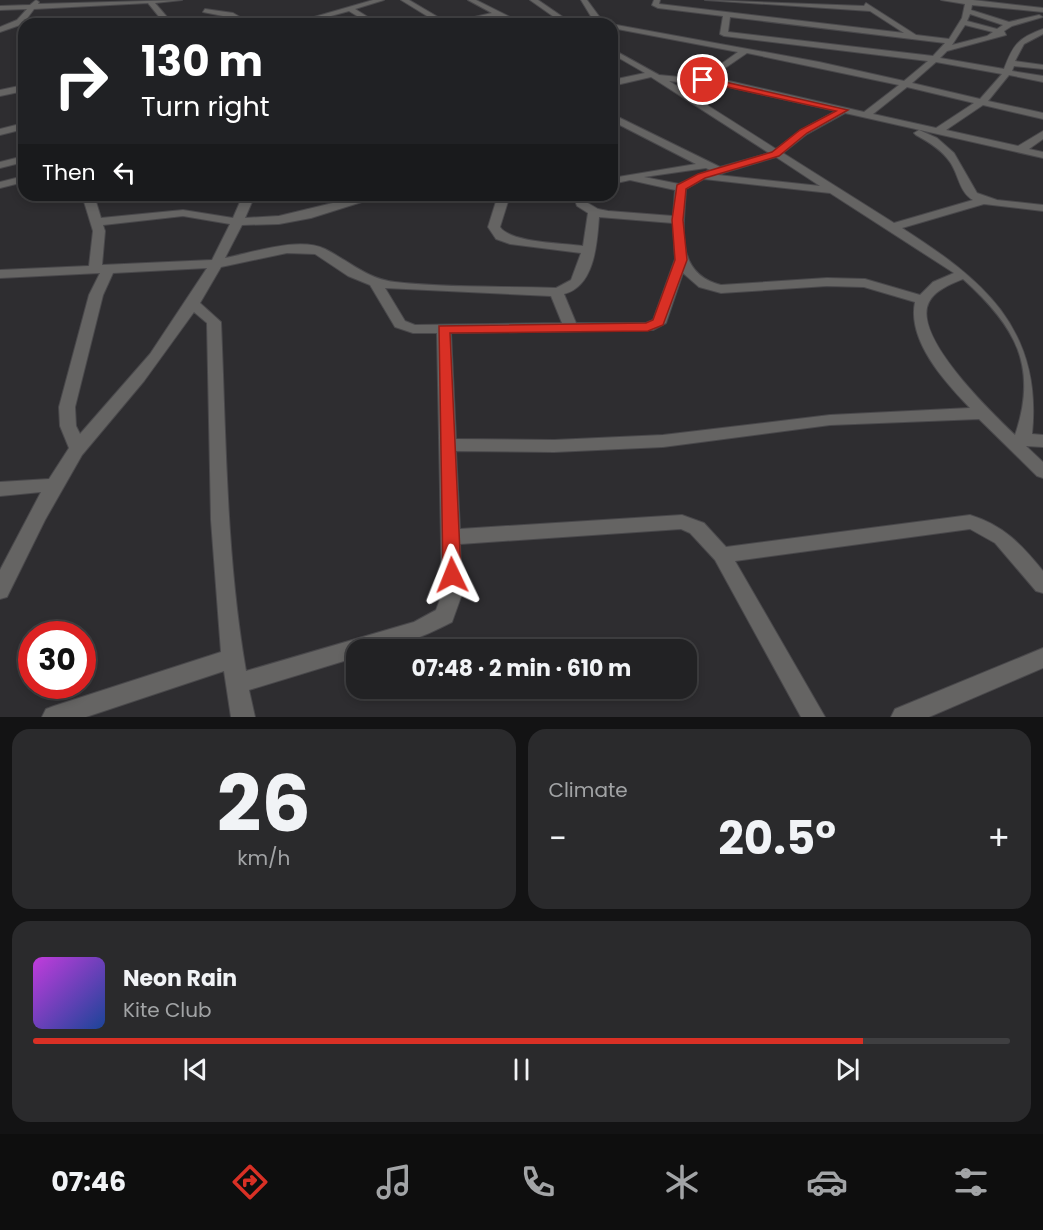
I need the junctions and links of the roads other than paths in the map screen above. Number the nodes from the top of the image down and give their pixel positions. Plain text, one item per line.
1 (161, 0) edge
2 (179, 0) edge
3 (381, 0) edge
4 (404, 0) edge
5 (471, 0) edge
6 (533, 0) edge
7 (584, 0) edge
8 (657, 0) edge
9 (708, 0) edge
10 (855, 0) edge
11 (944, 0) edge
12 (150, 1) edge
13 (813, 3) edge
14 (36, 4) edge
15 (969, 5) edge
16 (0, 8) edge
17 (350, 9) junction
18 (873, 9) junction
19 (205, 11) dead end
20 (499, 14) junction
21 (727, 14) junction
22 (1041, 14) edge
23 (24, 18) edge
24 (164, 18) edge
25 (236, 18) edge
26 (317, 18) edge
27 (365, 18) edge
28 (435, 18) edge
29 (480, 18) edge
30 (507, 18) edge
31 (560, 18) edge
32 (595, 18) edge
33 (963, 22) junction
34 (18, 23) edge
35 (1009, 24) junction
36 (827, 25) junction
37 (618, 27) edge
38 (0, 30) edge
39 (1043, 31) edge
40 (1000, 32) junction
41 (1009, 35) dead end
42 (913, 36) junction
43 (827, 45) junction
44 (948, 45) junction
45 (746, 50) junction
46 (618, 55) edge
47 (934, 59) junction
48 (626, 60) junction
49 (618, 62) edge
50 (1012, 63) junction
51 (1043, 67) edge
52 (1007, 73) junction
53 (655, 76) junction
54 (1043, 79) edge
55 (703, 80) junction
56 (618, 82) edge
57 (908, 83) junction
58 (18, 89) edge
59 (0, 93) edge
60 (984, 100) junction
61 (844, 110) junction
62 (866, 114) junction
63 (1043, 116) edge
64 (618, 120) edge
65 (895, 121) junction
66 (18, 128) edge
67 (938, 131) junction
68 (0, 132) edge
69 (1043, 134) edge
70 (1020, 150) junction
71 (776, 154) junction
72 (1043, 155) edge
73 (18, 160) edge
74 (0, 165) edge
75 (705, 171) junction
76 (618, 174) edge
77 (625, 177) junction
78 (618, 179) edge
79 (18, 181) edge
80 (0, 186) edge
81 (681, 188) junction
82 (832, 190) junction
83 (985, 200) junction
84 (90, 201) edge
85 (247, 201) edge
86 (357, 201) edge
87 (502, 201) edge
88 (580, 201) edge
89 (1043, 208) edge
90 (594, 212) junction
91 (678, 220) junction
92 (97, 222) junction
93 (238, 222) junction
94 (891, 228) junction
95 (587, 250) junction
96 (681, 260) junction
97 (216, 264) junction
98 (102, 269) junction
99 (964, 273) junction
100 (0, 274) edge
101 (375, 282) junction
102 (556, 292) junction
103 (922, 300) junction
104 (193, 304) junction
105 (570, 326) junction
106 (444, 329) junction
107 (986, 413) junction
108 (1043, 441) edge
109 (1020, 443) junction
110 (447, 444) junction
111 (78, 449) junction
112 (1043, 472) edge
113 (55, 485) junction
114 (0, 489) edge
115 (450, 537) junction
116 (722, 555) junction
117 (1043, 585) edge
118 (0, 591) edge
119 (1043, 658) edge
120 (231, 659) junction
121 (236, 684) junction
122 (54, 717) edge
123 (243, 717) edge
124 (813, 717) edge
125 (903, 717) edge

1 - 2 street
1 - 12 street
3 - 17 street
4 - 28 street
5 - 20 street
6 - 31 street
7 - 32 street
8 - 21 street
9 - 13 street
10 - 18 street
11 - 15 street
12 - 14 street
12 - 24 street
13 - 18 street
14 - 16 street
14 - 23 street
15 - 22 street
15 - 33 street
15 - 35 street
17 - 26 street
17 - 27 street
18 - 42 street
19 - 25 street
20 - 29 street
20 - 30 street
21 - 36 street
21 - 43 street
22 - 35 street
33 - 40 street
33 - 44 street
34 - 38 street
35 - 40 street
36 - 42 street
36 - 43 street
37 - 45 street
39 - 50 street
40 - 41 street
40 - 44 street
42 - 44 street
43 - 47 street
44 - 47 street
45 - 55 street
45 - 57 street
46 - 48 street
47 - 52 street
47 - 57 street
48 - 49 street
48 - 53 street
50 - 51 street
50 - 52 street
52 - 54 street
52 - 60 street
53 - 55 street
53 - 56 street
53 - 71 street
55 - 61 street
57 - 60 street
57 - 62 street
58 - 59 street
60 - 63 street
60 - 67 street
61 - 62 street
61 - 71 street
62 - 65 street
64 - 75 street
65 - 67 street
65 - 83 street
66 - 68 street
67 - 70 street
69 - 70 street
70 - 72 street
71 - 75 street
71 - 82 street
73 - 74 street
75 - 77 street
75 - 81 street
75 - 82 street
76 - 77 street
77 - 78 street
77 - 81 street
79 - 80 street
81 - 91 street
82 - 94 street
83 - 89 street
83 - 94 street
84 - 92 street
85 - 93 street
86 - 93 street
87 - 95 street
88 - 90 street
90 - 91 street
90 - 95 street
91 - 96 street
92 - 93 street
92 - 98 street
93 - 97 street
94 - 99 street
95 - 102 street
96 - 103 street
96 - 105 street
97 - 98 street
97 - 101 street
97 - 104 street
98 - 100 street
98 - 111 street
99 - 103 street
99 - 109 street
101 - 102 street
101 - 106 street
102 - 105 street
103 - 107 street
104 - 111 street
104 - 120 street
105 - 106 street
106 - 110 street
107 - 109 street
107 - 110 street
108 - 109 street
109 - 112 street
110 - 115 street
111 - 113 street
113 - 114 street
113 - 118 street
115 - 116 street
115 - 121 street
116 - 117 street
116 - 124 street
119 - 125 street
120 - 121 street
120 - 122 street
121 - 123 street

